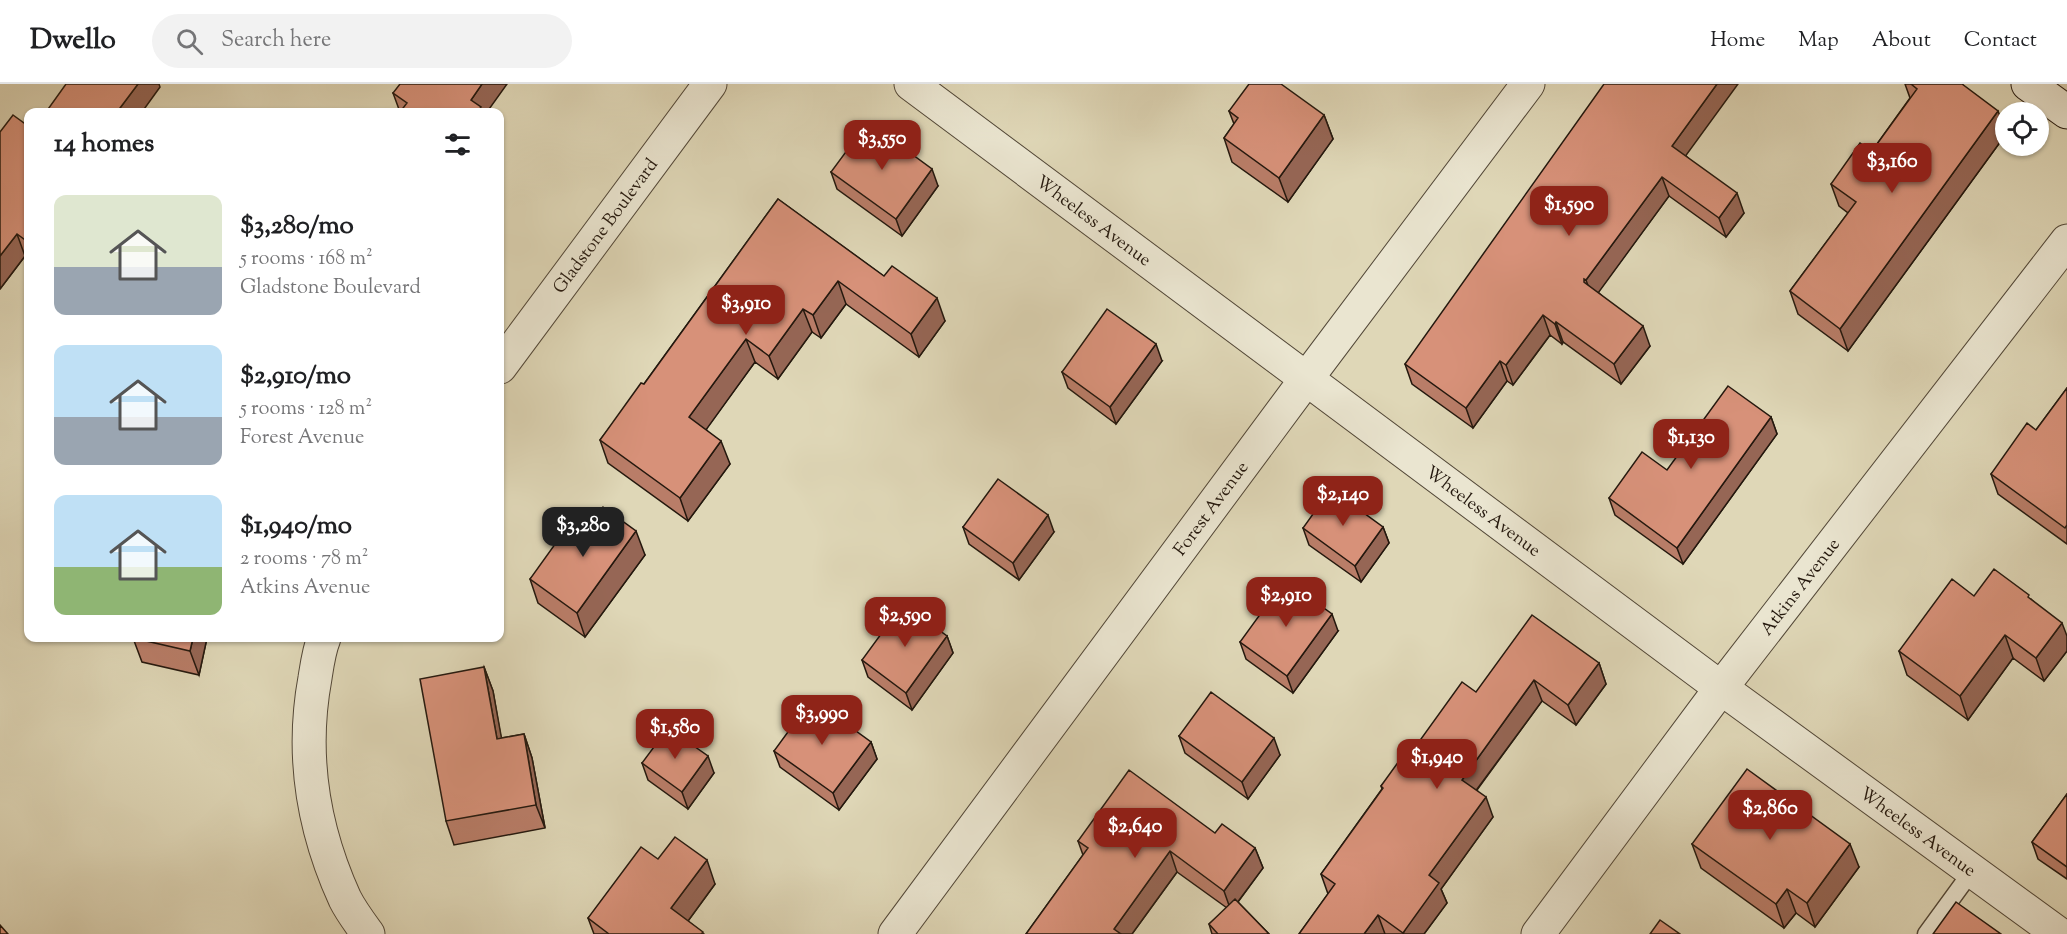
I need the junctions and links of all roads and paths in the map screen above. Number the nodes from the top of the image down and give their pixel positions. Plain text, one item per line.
1 (710, 84) edge
2 (911, 84) edge
3 (1528, 84) edge
4 (2028, 84) edge
5 (2067, 112) edge
6 (2067, 241) edge
7 (504, 363) edge
8 (1307, 378) junction
9 (323, 642) edge
10 (1721, 688) junction
11 (1972, 871) junction
12 (366, 933) edge
13 (895, 934) edge
14 (1538, 934) edge
15 (1926, 934) edge
16 (2059, 934) edge

1 - 7 street, Gladstone Boulevard
2 - 8 street, Wheeless Avenue
3 - 8 street, Forest Avenue
4 - 5 street
6 - 10 street, Atkins Avenue
8 - 10 street, Wheeless Avenue
8 - 13 street, Forest Avenue
9 - 12 street
10 - 11 street, Wheeless Avenue
10 - 14 street, Atkins Avenue
11 - 15 lane
11 - 16 street, Wheeless Avenue

